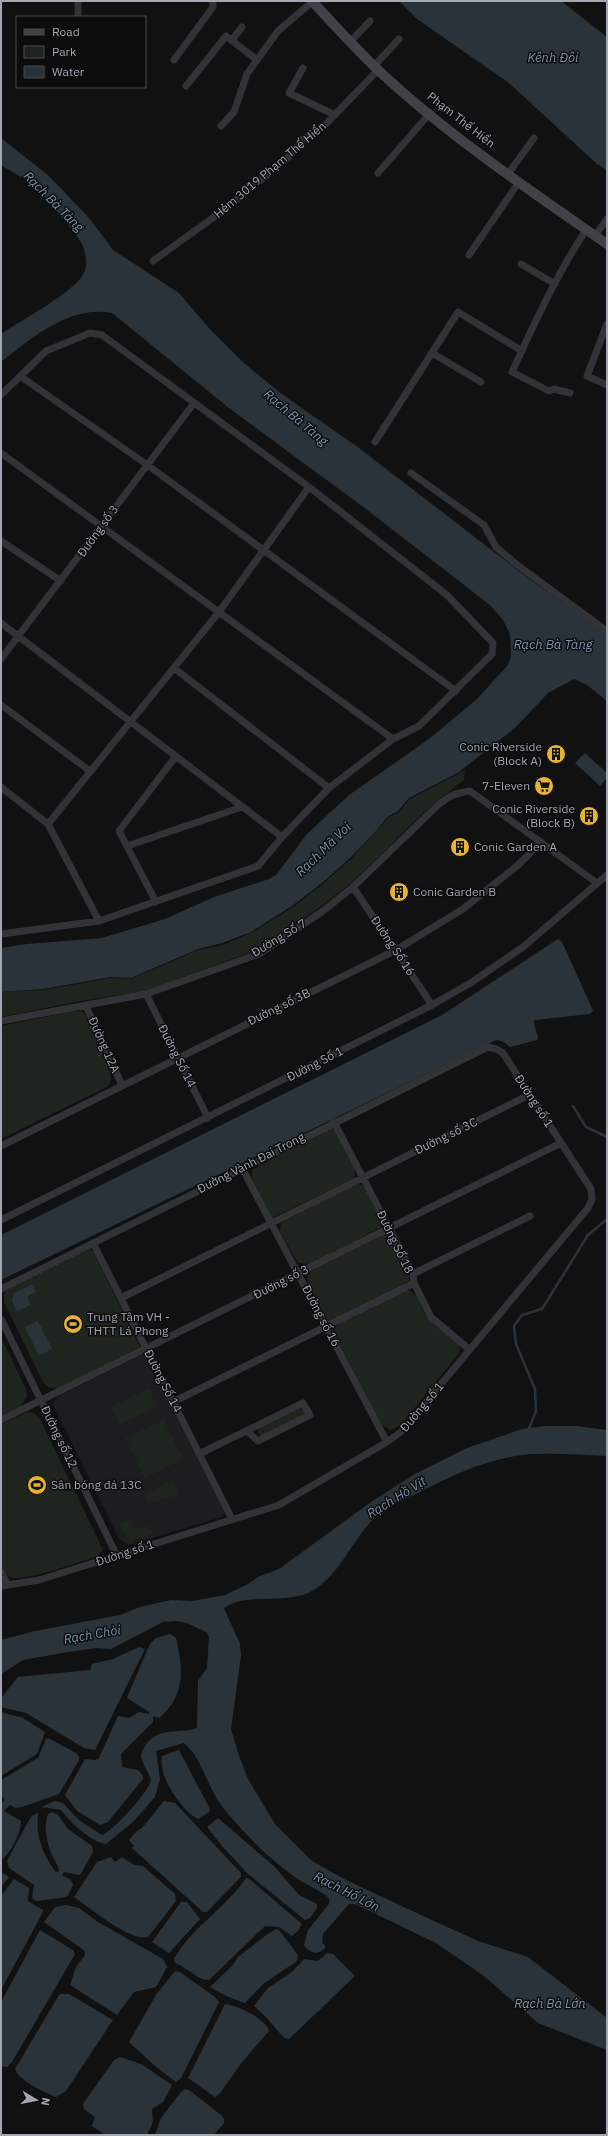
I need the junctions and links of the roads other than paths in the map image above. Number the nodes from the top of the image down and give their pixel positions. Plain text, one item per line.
1 (78, 1) edge
2 (213, 1) edge
3 (312, 1) edge
4 (78, 16) edge
5 (370, 21) dead end
6 (242, 27) dead end
7 (399, 39) dead end
8 (232, 40) junction
9 (350, 42) junction
10 (174, 60) dead end
11 (256, 60) junction
12 (303, 68) dead end
13 (376, 68) junction
14 (186, 86) dead end
15 (430, 113) junction
16 (335, 115) junction
17 (221, 126) dead end
18 (534, 138) dead end
19 (378, 173) dead end
20 (508, 174) junction
21 (519, 182) junction
22 (607, 219) edge
23 (591, 233) junction
24 (607, 244) edge
25 (469, 254) dead end
26 (154, 261) dead end
27 (521, 264) dead end
28 (556, 284) junction
29 (607, 324) edge
30 (522, 351) junction
31 (432, 353) junction
32 (20, 376) junction
33 (481, 382) dead end
34 (607, 385) edge
35 (570, 393) dead end
36 (1, 395) edge
37 (194, 403) junction
38 (376, 442) dead end
39 (1, 453) edge
40 (146, 464) junction
41 (411, 473) dead end
42 (309, 487) junction
43 (102, 526) junction
44 (1, 541) edge
45 (264, 550) junction
46 (61, 581) junction
47 (220, 612) junction
48 (1, 623) edge
49 (607, 631) edge
50 (19, 636) junction
51 (1, 659) edge
52 (174, 668) junction
53 (456, 692) junction
54 (1, 704) edge
55 (130, 721) junction
56 (393, 739) junction
57 (176, 756) junction
58 (90, 771) junction
59 (1, 788) edge
60 (329, 788) junction
61 (242, 807) junction
62 (48, 824) junction
63 (282, 837) junction
64 (541, 842) junction
65 (127, 846) junction
66 (607, 875) edge
67 (596, 883) junction
68 (353, 887) junction
69 (156, 902) junction
70 (99, 921) junction
71 (1, 934) edge
72 (396, 950) junction
73 (146, 994) junction
74 (432, 1005) junction
75 (86, 1006) junction
76 (1, 1021) edge
77 (503, 1053) joint
78 (176, 1058) junction
79 (122, 1085) junction
80 (530, 1095) junction
81 (208, 1118) junction
82 (334, 1122) junction
83 (561, 1143) junction
84 (1, 1146) edge
85 (242, 1168) junction
86 (363, 1178) junction
87 (530, 1216) dead end
88 (1, 1220) edge
89 (272, 1223) junction
90 (388, 1228) junction
91 (93, 1243) junction
92 (298, 1273) junction
93 (413, 1274) junction
94 (414, 1283) junction
95 (1, 1289) edge
96 (121, 1298) junction
97 (1, 1319) edge
98 (327, 1327) junction
99 (147, 1349) junction
100 (470, 1350) junction
101 (41, 1400) junction
102 (173, 1402) junction
103 (1, 1420) edge
104 (246, 1431) junction
105 (387, 1442) junction
106 (199, 1454) junction
107 (232, 1519) junction
108 (117, 1556) junction
109 (1, 1572) edge
110 (4, 1586) edge

1 - 4 street
2 - 10 street
3 - 9 main road, Phạm Thế Hiển
3 - 11 street
5 - 9 street
6 - 8 street
7 - 13 street, Hẻm 3019 Phạm Thế Hiển
8 - 11 street
8 - 14 street
9 - 13 main road, Phạm Thế Hiển
11 - 17 street
12 - 16 street
13 - 15 main road, Phạm Thế Hiển
13 - 16 street, Hẻm 3019 Phạm Thế Hiển
15 - 19 street
15 - 20 main road, Phạm Thế Hiển
16 - 26 street, Hẻm 3019 Phạm Thế Hiển
18 - 20 street
20 - 21 main road, Phạm Thế Hiển
21 - 23 main road, Phạm Thế Hiển
21 - 25 street
22 - 23 street
23 - 24 main road, Phạm Thế Hiển
23 - 28 street
27 - 28 street
28 - 30 street
29 - 34 street
30 - 31 street
30 - 35 street
31 - 33 street
31 - 38 street
32 - 36 street
32 - 37 street
32 - 40 street
37 - 40 street, Đường số 3
37 - 42 street
39 - 43 street
40 - 43 street, Đường số 3
40 - 45 street
41 - 49 street
42 - 45 street
42 - 53 street
43 - 46 street, Đường số 3
43 - 47 street
44 - 46 street
45 - 47 street
45 - 53 street
46 - 50 street, Đường số 3
47 - 52 street
47 - 56 street
48 - 50 street
50 - 51 street, Đường số 3
50 - 55 street
52 - 55 street
52 - 60 street
53 - 56 street
54 - 58 street
55 - 57 street
55 - 58 street
56 - 60 street
57 - 61 street
57 - 65 street
58 - 62 street
59 - 62 street
60 - 63 street
61 - 63 street
61 - 65 street
62 - 70 street
63 - 69 street
64 - 67 street
64 - 68 street, Đường Số 7
64 - 72 street, Đường số 3B
65 - 69 street
66 - 67 street, Đường Số 1
67 - 74 street, Đường Số 1
68 - 72 street, Đường Số 16
68 - 73 street, Đường Số 7
69 - 70 street
70 - 71 street
72 - 74 street, Đường Số 16
72 - 78 street, Đường số 3B
73 - 75 street, Đường Số 7
73 - 78 street, Đường Số 14
74 - 81 street, Đường Số 1
75 - 76 street, Đường Số 7
75 - 79 street, Đường 12A
77 - 80 street, Đường số 1
77 - 82 street, Đường Vành Đai Trong
78 - 79 street, Đường số 3B
78 - 81 street, Đường Số 14
79 - 84 street, Đường số 3B
80 - 83 street, Đường số 1
80 - 86 street, Đường số 3C
81 - 88 street, Đường Số 1
82 - 85 street, Đường Vành Đai Trong
82 - 86 street, Đường Số 18
83 - 90 street, Đường số 3
83 - 100 street, Đường số 1
85 - 89 street, Đường số 16
85 - 91 street, Đường Vành Đai Trong
86 - 89 street
86 - 90 street, Đường Số 18
87 - 93 street
89 - 92 street, Đường số 16
89 - 96 street
90 - 92 street, Đường số 3
90 - 93 street, Đường Số 18
91 - 95 street, Đường Vành Đai Trong
91 - 96 street, Đường Số 14
92 - 98 street, Đường số 16
92 - 99 street, Đường số 3
93 - 94 street, Đường Số 18
94 - 98 street
94 - 100 street, Đường Số 18
96 - 99 street, Đường Số 14
97 - 101 street, Đường số 12
98 - 102 street
98 - 105 street, Đường số 16
99 - 101 street, Đường số 3
99 - 102 street, Đường Số 14
100 - 105 street, Đường số 1
101 - 103 street, Đường số 3
101 - 108 street, Đường số 12
102 - 106 street, Đường Số 14
104 - 104 street
104 - 106 street
105 - 107 street, Đường số 1
106 - 107 street, Đường Số 14
107 - 108 street, Đường số 1
108 - 110 street, Đường số 1
109 - 110 street

